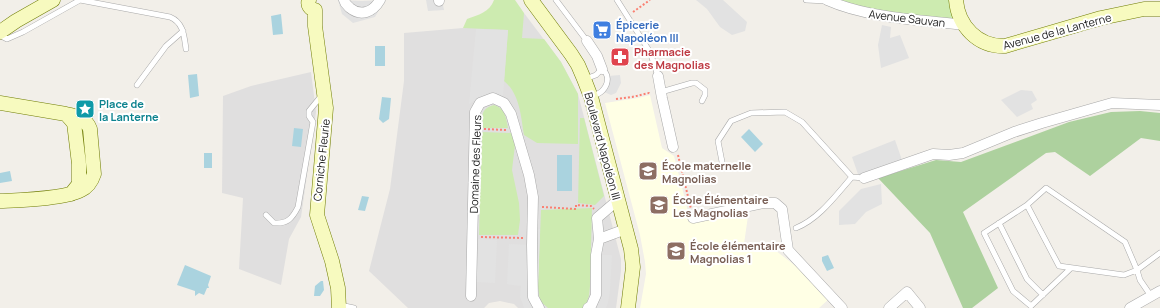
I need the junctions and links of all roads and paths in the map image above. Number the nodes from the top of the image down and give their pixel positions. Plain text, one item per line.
1 (53, 0) edge
2 (344, 0) edge
3 (380, 0) edge
4 (531, 0) edge
5 (556, 0) edge
6 (617, 0) edge
7 (650, 0) edge
8 (806, 0) edge
9 (828, 0) edge
10 (956, 0) edge
11 (312, 2) edge
12 (1143, 5) edge
13 (1160, 9) edge
14 (627, 16) junction
15 (964, 25) junction
16 (0, 32) edge
17 (183, 32) junction
18 (587, 41) joint
19 (186, 49) dead end
20 (602, 69) junction
21 (658, 76) joint
22 (584, 79) junction
23 (137, 85) dead end
24 (324, 92) junction
25 (661, 95) junction
26 (591, 97) junction
27 (616, 99) dead end
28 (702, 101) dead end
29 (0, 103) edge
30 (1160, 105) edge
31 (475, 129) junction
32 (516, 130) junction
33 (673, 147) joint
34 (723, 167) dead end
35 (852, 177) junction
36 (864, 178) joint
37 (618, 200) junction
38 (0, 201) edge
39 (1027, 205) junction
40 (532, 207) junction
41 (600, 214) junction
42 (266, 215) dead end
43 (693, 218) joint
44 (999, 223) junction
45 (796, 228) dead end
46 (626, 230) junction
47 (472, 236) junction
48 (532, 238) junction
49 (599, 239) junction
50 (1160, 253) edge
51 (1071, 268) junction
52 (1137, 270) junction
53 (1160, 291) edge
54 (1043, 295) junction
55 (471, 296) dead end
56 (1151, 296) junction
57 (339, 306) edge
58 (354, 308) edge
59 (539, 308) edge
60 (588, 308) edge
61 (628, 308) edge
62 (842, 308) edge
63 (890, 308) edge
64 (920, 308) edge
65 (1130, 308) edge

1 - 16 main road
2 - 3 street
4 - 22 main road, Boulevard Napoléon III
5 - 18 lane
6 - 14 lane
7 - 14 path
8 - 9 lane
9 - 15 street, Avenue Sauvan
10 - 15 main road, Avenue de la Lanterne
11 - 24 main road, Corniche Fleurie
12 - 13 main road, Avenue de la Lanterne
12 - 15 main road, Avenue de la Lanterne
14 - 21 lane
16 - 17 lane
17 - 19 lane
17 - 23 lane
18 - 20 street
20 - 22 lane
20 - 26 lane
21 - 25 street
22 - 26 main road, Boulevard Napoléon III
24 - 42 lane
24 - 57 main road, Corniche Fleurie
25 - 27 path
25 - 28 lane
25 - 33 street
26 - 37 main road, Boulevard Napoléon III
29 - 38 main road
30 - 36 street
31 - 32 path
31 - 32 street, Domaine des Fleurs
31 - 47 street, Domaine des Fleurs
32 - 40 street, Domaine des Fleurs
33 - 43 path
34 - 35 lane
35 - 36 lane
35 - 45 lane
37 - 41 street
37 - 46 main road, Boulevard Napoléon III
39 - 44 lane
39 - 51 lane
39 - 52 lane
40 - 41 path
40 - 48 street, Domaine des Fleurs
41 - 49 street
43 - 62 street
44 - 54 lane
44 - 54 lane
46 - 49 street
46 - 61 main road, Boulevard Napoléon III
47 - 48 path
47 - 55 street, Domaine des Fleurs
48 - 59 street, Domaine des Fleurs
49 - 60 street
50 - 52 lane
51 - 52 lane
51 - 54 lane
52 - 56 lane
53 - 56 street
56 - 65 street
57 - 58 lane
63 - 64 street

